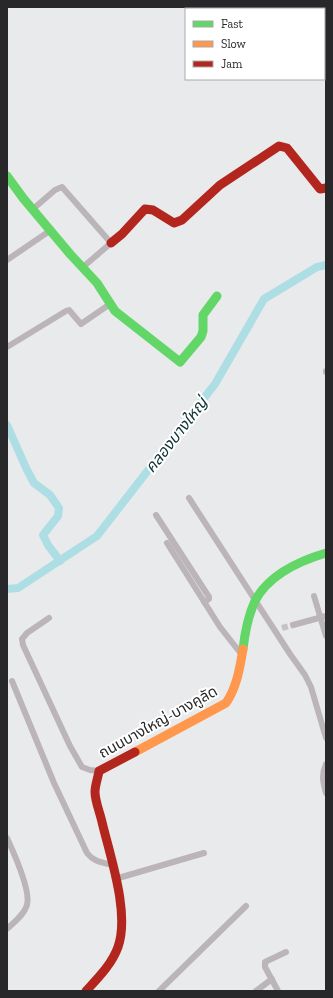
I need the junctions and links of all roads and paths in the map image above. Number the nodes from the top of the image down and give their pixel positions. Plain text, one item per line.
1 (7, 176) edge
2 (326, 188) edge
3 (33, 209) junction
4 (51, 230) junction
5 (111, 243) junction
6 (7, 260) edge
7 (83, 267) junction
8 (217, 296) dead end
9 (110, 304) junction
10 (7, 347) edge
11 (189, 498) dead end
12 (156, 515) dead end
13 (166, 543) dead end
14 (326, 553) edge
15 (314, 596) dead end
16 (256, 600) junction
17 (204, 602) junction
18 (323, 617) edge
19 (49, 618) dead end
20 (293, 625) tunnel mouth
21 (282, 628) tunnel mouth
22 (275, 631) junction
23 (326, 636) edge
24 (242, 655) junction
25 (12, 681) dead end
26 (326, 738) edge
27 (326, 764) edge
28 (99, 771) junction
29 (326, 793) edge
30 (7, 838) edge
31 (204, 853) dead end
32 (112, 865) junction
33 (115, 879) junction
34 (246, 906) dead end
35 (7, 929) edge
36 (286, 952) dead end
37 (272, 979) junction
38 (86, 991) edge
39 (159, 991) edge
40 (256, 991) edge
41 (278, 991) edge

1 - 3 street
2 - 5 street
3 - 4 street
3 - 5 street
4 - 6 street
4 - 7 street
5 - 7 street
7 - 9 street
8 - 9 street
9 - 10 street
11 - 16 street
12 - 17 street
13 - 17 street
14 - 16 street, ถนนบางใหญ่-บางคูลัด
15 - 18 street
16 - 22 street
16 - 24 street, ถนนบางใหญ่-บางคูลัด
17 - 24 street
18 - 20 street
18 - 23 street
19 - 28 street
21 - 22 street
22 - 26 street
24 - 28 street, ถนนบางใหญ่-บางคูลัด
25 - 32 street
27 - 29 street
28 - 32 street, ถนนบางใหญ่-บางคูลัด
30 - 35 street
31 - 33 street
32 - 33 street, ถนนบางใหญ่-บางคูลัด
33 - 38 street, ถนนบางใหญ่-บางคูลัด
34 - 39 street
36 - 37 street
37 - 40 street
37 - 41 street

